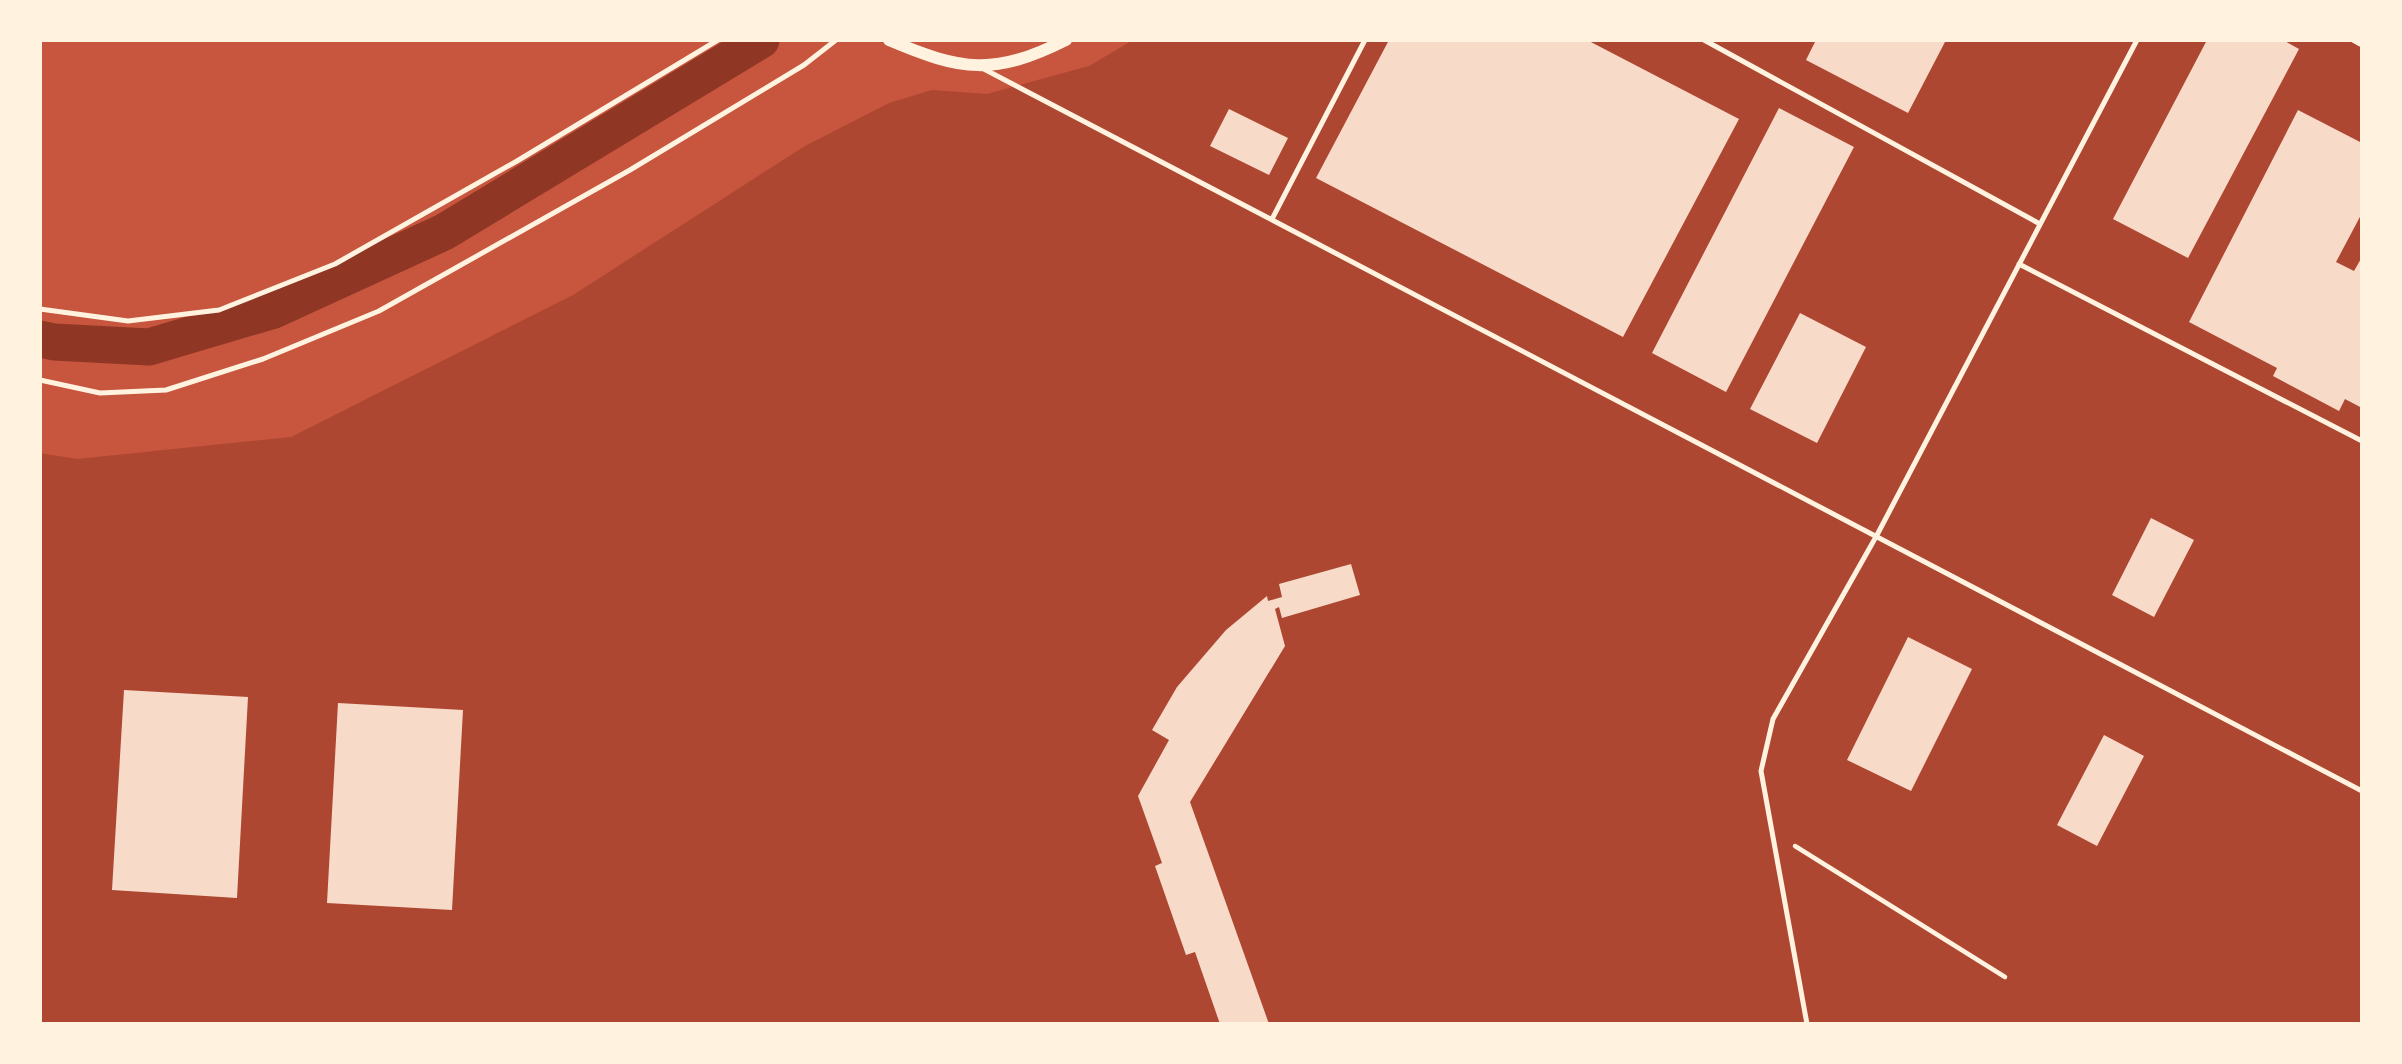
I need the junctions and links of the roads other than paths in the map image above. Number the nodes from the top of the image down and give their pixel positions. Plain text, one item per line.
1 (718, 40) edge
2 (836, 40) edge
3 (889, 40) edge
4 (1066, 40) edge
5 (1365, 40) edge
6 (1704, 40) edge
7 (2137, 40) edge
8 (2353, 40) edge
9 (2362, 45) edge
10 (978, 65) junction
11 (1272, 219) junction
12 (2040, 224) junction
13 (2019, 264) junction
14 (40, 309) edge
15 (40, 380) edge
16 (2362, 441) edge
17 (1877, 535) junction
18 (2362, 791) edge
19 (1807, 1024) edge

1 - 14 lane
2 - 15 lane
3 - 10 street
4 - 10 street
5 - 11 lane
6 - 12 lane
7 - 12 lane
8 - 9 lane
10 - 11 lane
11 - 17 lane
12 - 13 lane
13 - 16 lane
13 - 17 lane
17 - 18 lane
17 - 19 lane

